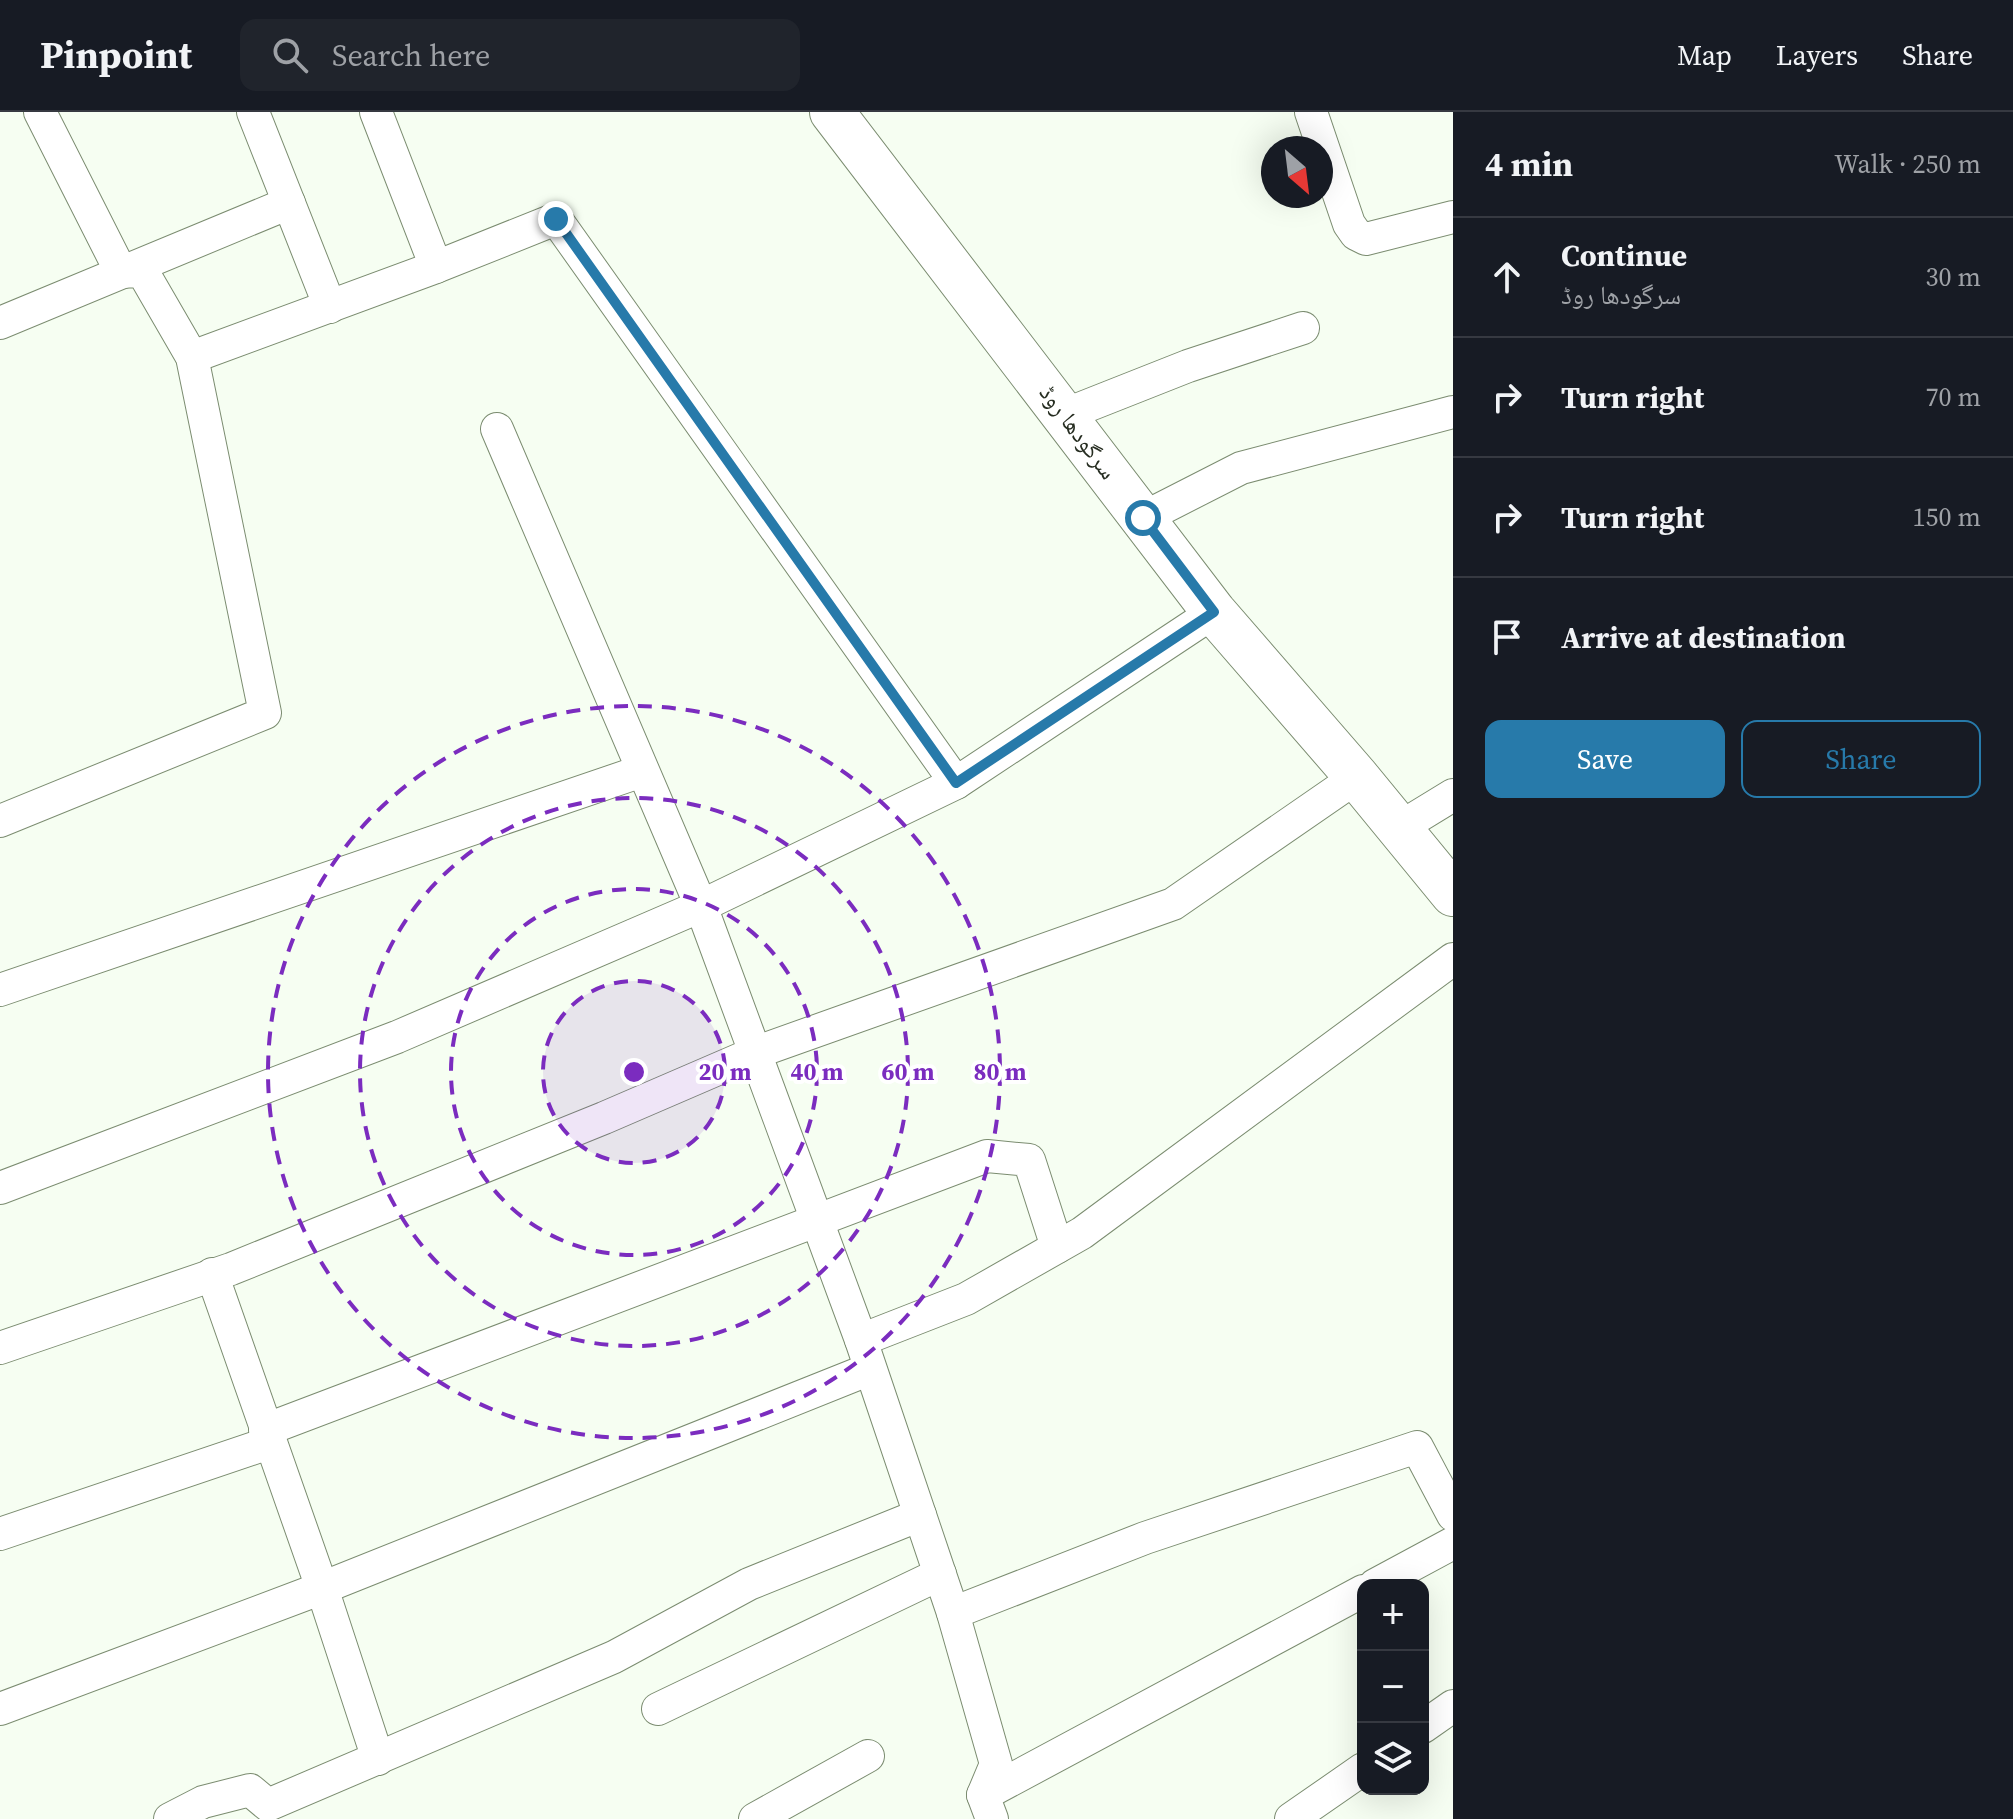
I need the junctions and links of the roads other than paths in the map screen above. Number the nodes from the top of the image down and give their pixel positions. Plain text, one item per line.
1 (40, 112) edge
2 (253, 112) edge
3 (376, 112) edge
4 (832, 112) edge
5 (1311, 112) edge
6 (289, 203) junction
7 (1453, 217) edge
8 (436, 267) junction
9 (121, 272) junction
10 (330, 307) junction
11 (0, 323) edge
12 (1303, 328) dead end
13 (192, 357) junction
14 (1453, 412) edge
15 (1064, 415) junction
16 (497, 429) dead end
17 (1143, 518) junction
18 (1214, 612) junction
19 (642, 771) junction
20 (1357, 777) junction
21 (956, 783) junction
22 (1453, 795) edge
23 (0, 821) edge
24 (1399, 828) junction
25 (1453, 894) edge
26 (701, 906) junction
27 (1453, 959) edge
28 (0, 990) edge
29 (757, 1052) junction
30 (0, 1188) edge
31 (818, 1220) junction
32 (1057, 1247) junction
33 (212, 1274) junction
34 (0, 1348) edge
35 (866, 1354) junction
36 (267, 1436) junction
37 (920, 1515) junction
38 (1453, 1515) edge
39 (0, 1534) edge
40 (1453, 1543) edge
41 (940, 1574) junction
42 (1386, 1579) edge
43 (322, 1588) junction
44 (1357, 1594) edge
45 (953, 1613) junction
46 (1453, 1706) edge
47 (0, 1709) edge
48 (658, 1709) dead end
49 (1429, 1723) edge
50 (868, 1756) dead end
51 (378, 1759) junction
52 (1357, 1773) edge
53 (988, 1807) edge
54 (271, 1812) edge
55 (170, 1819) edge
56 (755, 1819) edge
57 (1291, 1819) edge

1 - 9 street
2 - 6 street
3 - 8 street
4 - 15 main road, سرگودھا روڈ
5 - 7 street
6 - 9 street
6 - 10 street
8 - 10 street
8 - 21 street
9 - 11 street
9 - 13 street
10 - 13 street
12 - 15 street
13 - 23 street
14 - 17 street
15 - 17 main road, سرگودھا روڈ
16 - 19 street
17 - 18 main road, سرگودھا روڈ
18 - 20 main road, سرگودھا روڈ
18 - 21 street
19 - 26 street
19 - 28 street
20 - 24 main road, سرگودھا روڈ
20 - 29 street
21 - 26 street
22 - 24 street
24 - 25 main road, سرگودھا روڈ
26 - 29 street
26 - 30 street
27 - 32 street
29 - 31 street
29 - 33 street
31 - 32 street
31 - 35 street
31 - 36 street
32 - 35 street
33 - 34 street
33 - 36 street
35 - 37 street
35 - 43 street
36 - 39 street
36 - 43 street
37 - 41 street
37 - 51 street
38 - 45 street
40 - 42 street
41 - 45 street
41 - 48 street
43 - 47 street
43 - 51 street
44 - 53 street
45 - 53 street
46 - 49 street
50 - 56 street
51 - 54 street
52 - 57 street
54 - 55 street

